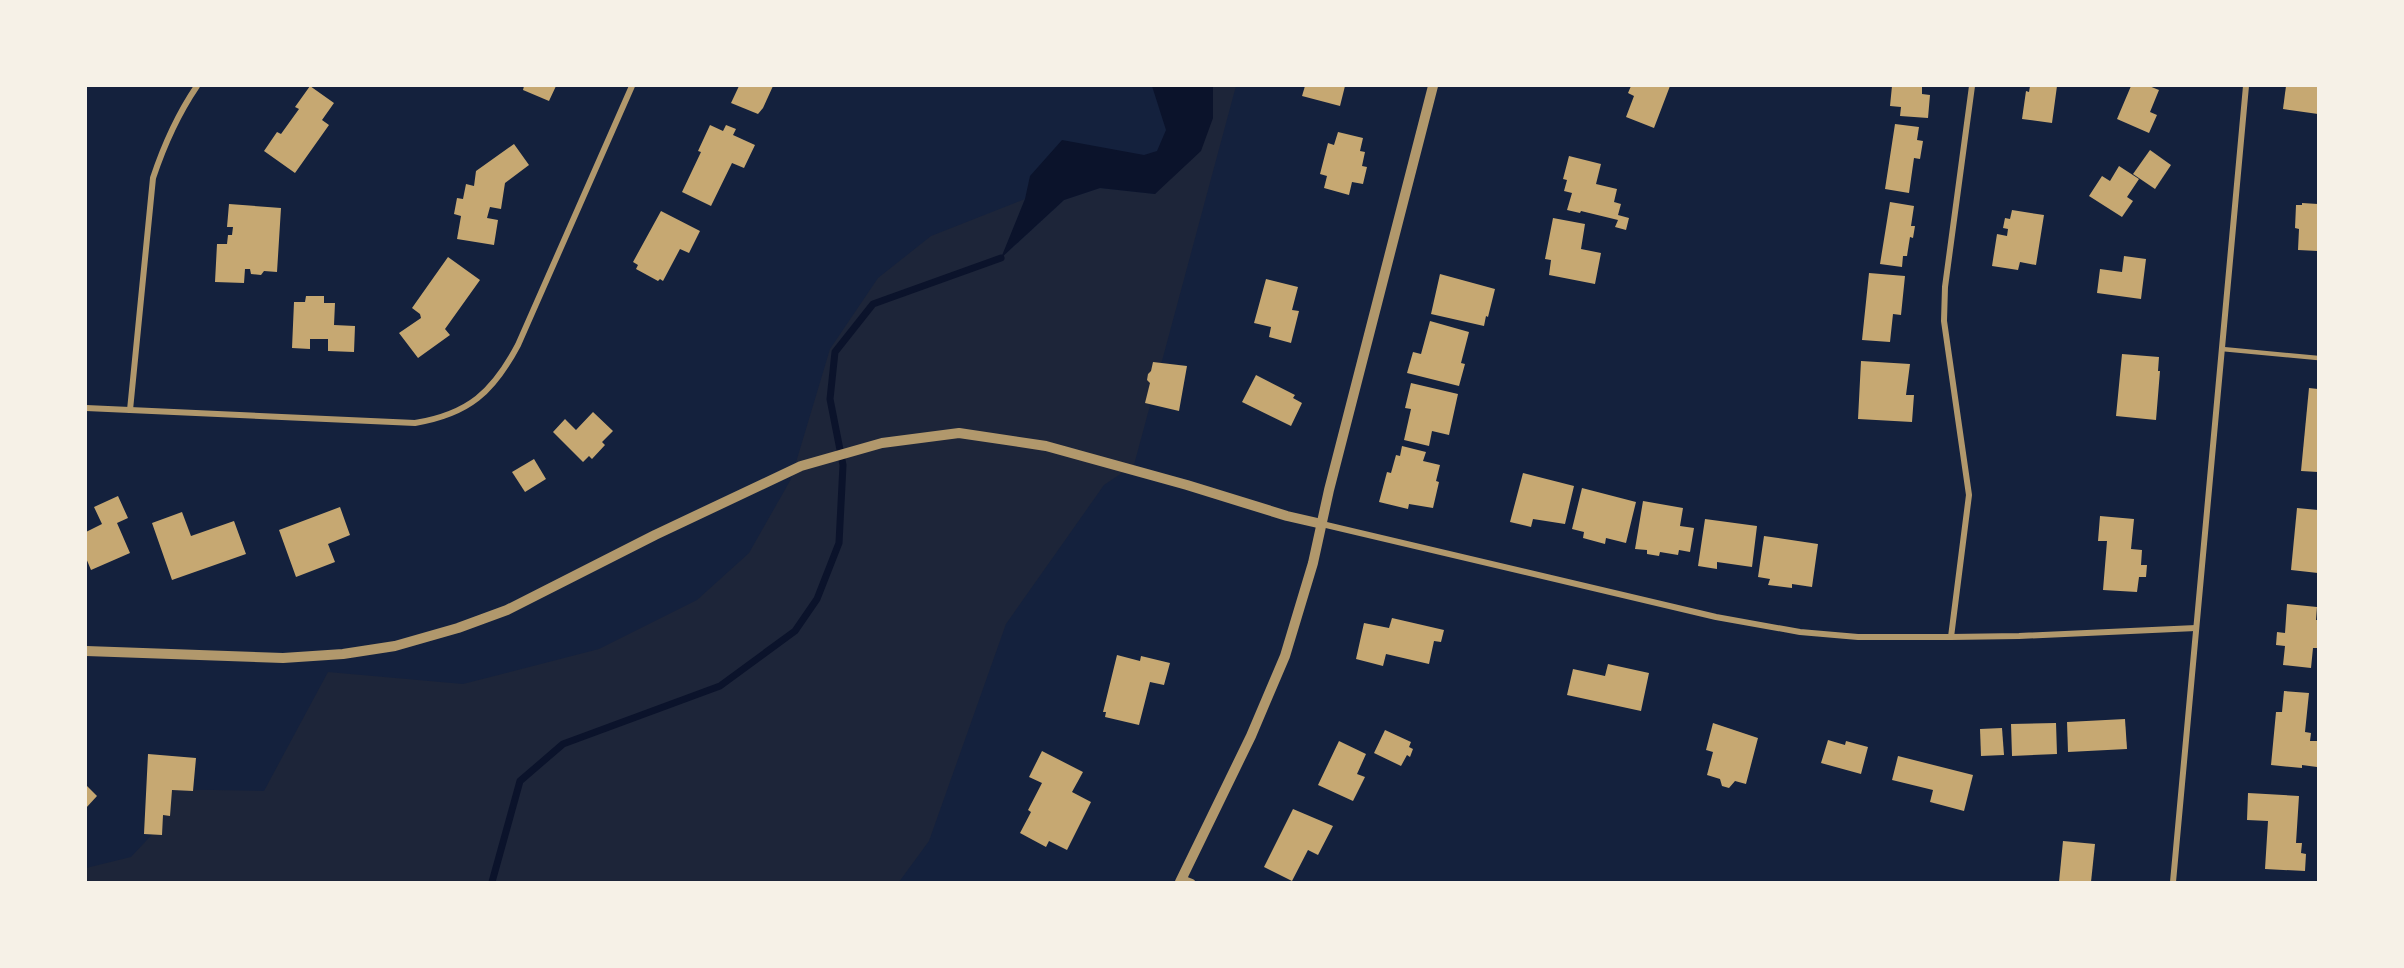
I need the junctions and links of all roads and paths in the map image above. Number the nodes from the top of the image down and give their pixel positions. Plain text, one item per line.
1 (197, 86) edge
2 (632, 86) edge
3 (1433, 86) edge
4 (1972, 86) edge
5 (2246, 86) edge
6 (2222, 349) junction
7 (2319, 358) edge
8 (86, 408) edge
9 (130, 410) junction
10 (1322, 524) junction
11 (2196, 628) junction
12 (1951, 637) junction
13 (86, 651) edge
14 (1185, 881) edge
15 (2173, 882) edge

1 - 9 street
2 - 9 street
3 - 10 street
4 - 12 street
5 - 6 street
6 - 7 lane
6 - 11 street
8 - 9 street
10 - 12 street
10 - 13 street
10 - 14 street
11 - 12 street
11 - 15 street

